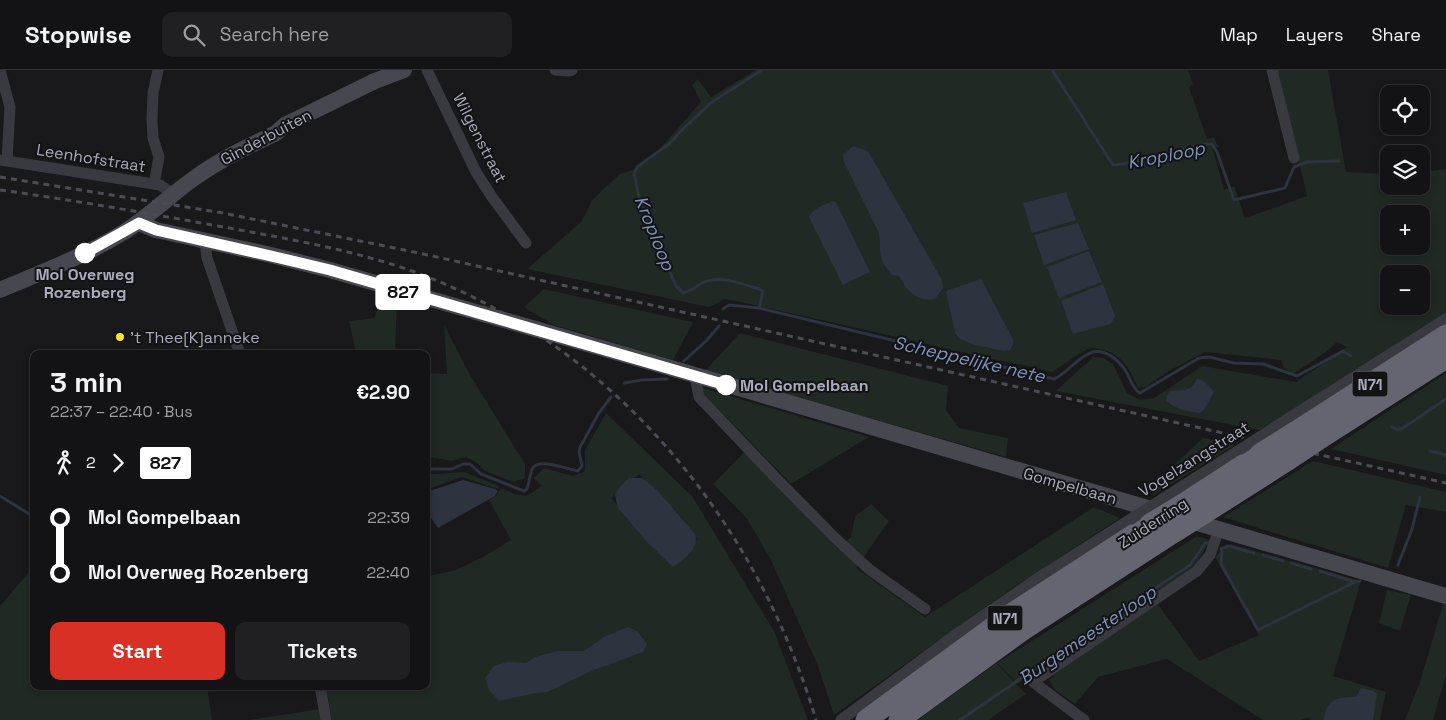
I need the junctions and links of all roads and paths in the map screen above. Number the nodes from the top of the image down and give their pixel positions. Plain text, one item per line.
1 (0, 70) edge
2 (158, 70) edge
3 (404, 70) edge
4 (427, 70) edge
5 (556, 70) edge
6 (572, 70) edge
7 (1272, 70) edge
8 (1294, 158) dead end
9 (3, 161) edge
10 (154, 184) junction
11 (173, 194) junction
12 (139, 223) junction
13 (205, 241) junction
14 (526, 243) dead end
15 (0, 290) edge
16 (1446, 319) edge
17 (1446, 335) edge
18 (239, 350) edge
19 (1446, 358) edge
20 (695, 376) junction
21 (1285, 430) junction
22 (1141, 522) junction
23 (1219, 529) junction
24 (1446, 596) edge
25 (925, 609) dead end
26 (321, 690) edge
27 (326, 720) edge
28 (841, 720) edge
29 (866, 720) edge
30 (898, 720) edge
31 (1084, 720) edge

1 - 9 street
2 - 10 street
3 - 11 street, Ginderbuiten
4 - 14 street, Wilgenstraat
5 - 6 street
7 - 8 street
9 - 10 street, Leenhofstraat
10 - 11 street, Leenhofstraat
11 - 12 street, Ginderbuiten
12 - 13 street, Gompelbaan
12 - 15 street, Ginderbuiten
13 - 18 street
13 - 20 street, Gompelbaan
16 - 21 street, Vogelzangstraat
17 - 21 highway, Zuiderring / N71
19 - 30 highway, Zuiderring / N71, bridge
20 - 23 street, Gompelbaan
20 - 25 street
21 - 22 highway, Zuiderring / N71, bridge
22 - 28 street, Vogelzangstraat
22 - 29 highway, Zuiderring / N71
23 - 24 street, Gompelbaan
23 - 31 street
26 - 27 street

